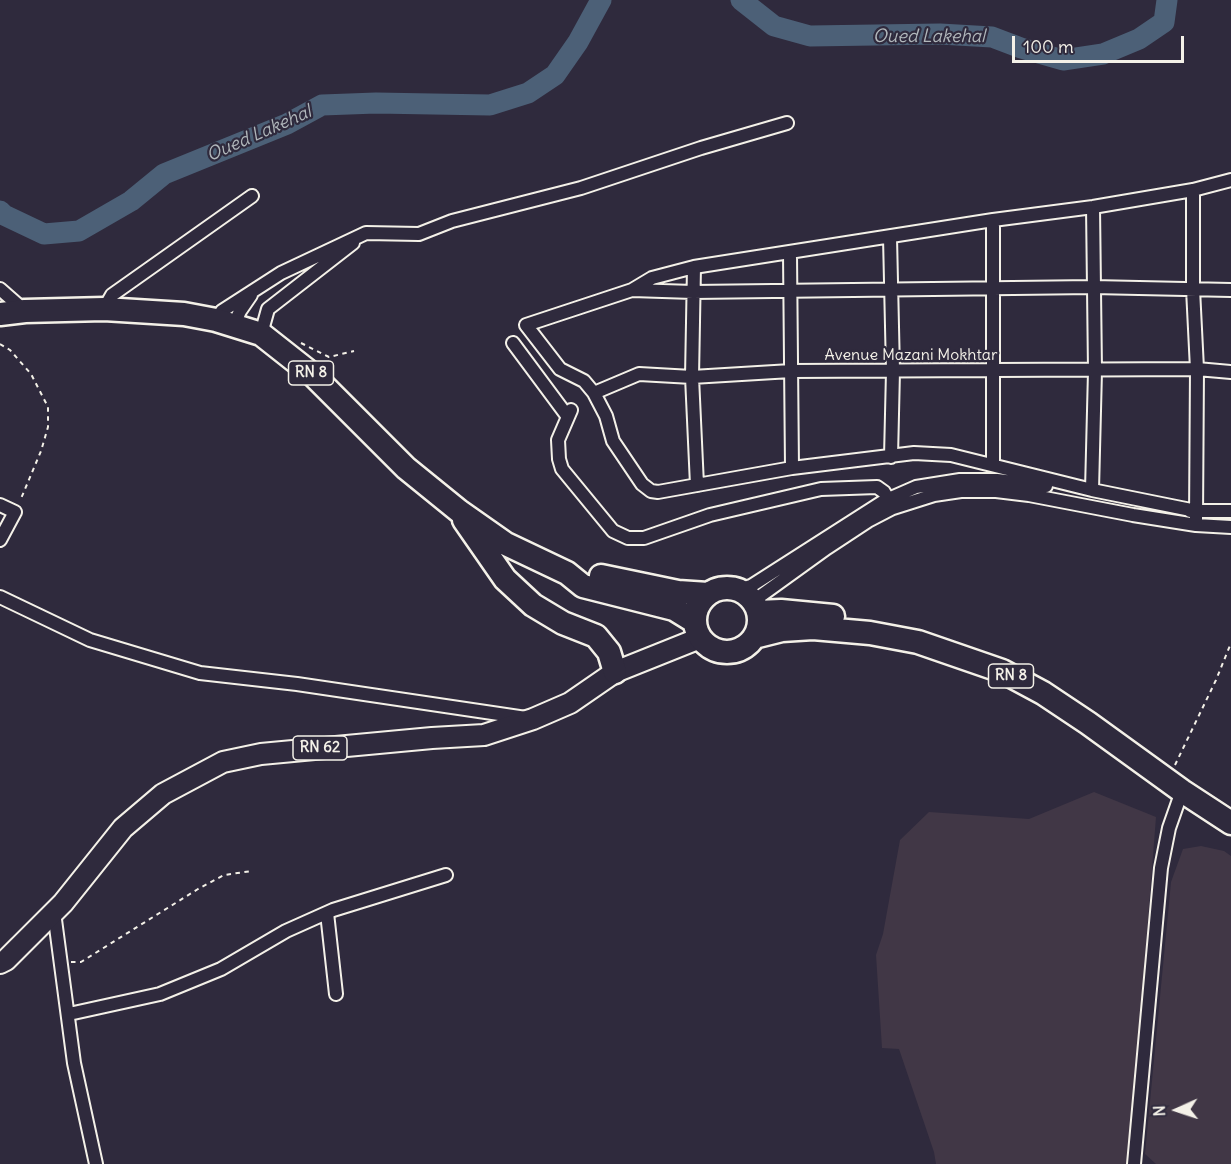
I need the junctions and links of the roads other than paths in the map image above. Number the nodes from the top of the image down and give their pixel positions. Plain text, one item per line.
1 (787, 123) dead end
2 (1231, 180) edge
3 (1193, 190) junction
4 (252, 196) dead end
5 (1093, 207) junction
6 (993, 220) junction
7 (366, 232) junction
8 (890, 237) junction
9 (789, 254) junction
10 (694, 267) junction
11 (1093, 287) junction
12 (257, 288) junction
13 (0, 289) edge
14 (992, 289) junction
15 (1193, 289) junction
16 (632, 290) junction
17 (890, 290) junction
18 (1231, 290) edge
19 (790, 291) junction
20 (693, 292) junction
21 (104, 309) junction
22 (25, 311) junction
23 (0, 314) edge
24 (225, 323) junction
25 (267, 338) junction
26 (513, 343) dead end
27 (1197, 369) junction
28 (791, 371) junction
29 (892, 371) junction
30 (992, 371) junction
31 (1095, 371) junction
32 (1231, 372) edge
33 (692, 376) junction
34 (594, 393) junction
35 (891, 457) junction
36 (993, 465) junction
37 (792, 468) junction
38 (697, 485) junction
39 (1092, 490) junction
40 (891, 503) junction
41 (0, 505) edge
42 (459, 511) junction
43 (1196, 511) junction
44 (1231, 511) edge
45 (1196, 525) junction
46 (1231, 527) edge
47 (0, 540) edge
48 (567, 573) junction
49 (738, 590) junction
50 (708, 594) junction
51 (0, 597) edge
52 (757, 609) junction
53 (697, 630) junction
54 (754, 637) junction
55 (615, 672) junction
56 (533, 719) junction
57 (1182, 791) junction
58 (1231, 807) edge
59 (1231, 823) edge
60 (446, 875) dead end
61 (54, 912) junction
62 (327, 913) junction
63 (0, 963) edge
64 (336, 994) dead end
65 (69, 1014) junction
66 (96, 1164) edge
67 (1134, 1164) edge

1 - 7 street
2 - 3 street
3 - 5 street
3 - 15 street
4 - 21 street
5 - 6 street
5 - 11 street
6 - 8 street
6 - 14 street
7 - 12 street
7 - 25 street
8 - 9 street
8 - 17 street
9 - 10 street
9 - 19 street
10 - 16 street
10 - 20 street
11 - 14 street
11 - 15 street
11 - 31 street
12 - 24 street
12 - 24 street
13 - 22 street
14 - 17 street
14 - 30 street
15 - 18 street
15 - 27 street
16 - 20 street
16 - 34 street
17 - 19 street
17 - 29 street
19 - 20 street
19 - 28 street
20 - 33 street
21 - 22 highway, RN 8
21 - 24 highway, RN 8
22 - 23 highway, RN 8
24 - 25 highway, RN 8
25 - 42 highway, RN 8
26 - 40 street
27 - 31 street, Avenue Mazani Mokhtar
27 - 32 street, Avenue Mazani Mokhtar
27 - 43 street
28 - 29 street, Avenue Mazani Mokhtar
28 - 33 street, Avenue Mazani Mokhtar
28 - 37 street
29 - 30 street, Avenue Mazani Mokhtar
29 - 35 street
30 - 31 street, Avenue Mazani Mokhtar
30 - 36 street
31 - 39 street
33 - 34 street, Avenue Mazani Mokhtar
33 - 38 street
34 - 38 street
35 - 36 street
35 - 37 street
36 - 39 street
37 - 38 street
39 - 43 street
40 - 43 street
40 - 45 street
40 - 49 street
40 - 52 street
41 - 47 street
42 - 48 highway, RN 8
42 - 55 highway
43 - 44 street
43 - 45 street
45 - 46 street
48 - 50 highway, RN 8
48 - 53 highway, RN 8
49 - 50 highway
49 - 52 highway
50 - 53 highway
51 - 56 street
52 - 54 highway
52 - 58 highway, RN 8
53 - 54 highway
53 - 55 main road, RN 62
54 - 57 highway, RN 8
55 - 56 main road, RN 62
56 - 61 main road, RN 62
57 - 59 highway, RN 8
57 - 67 street
60 - 62 street
61 - 63 main road, RN 62
61 - 65 street
62 - 64 street
62 - 65 street
65 - 66 street

